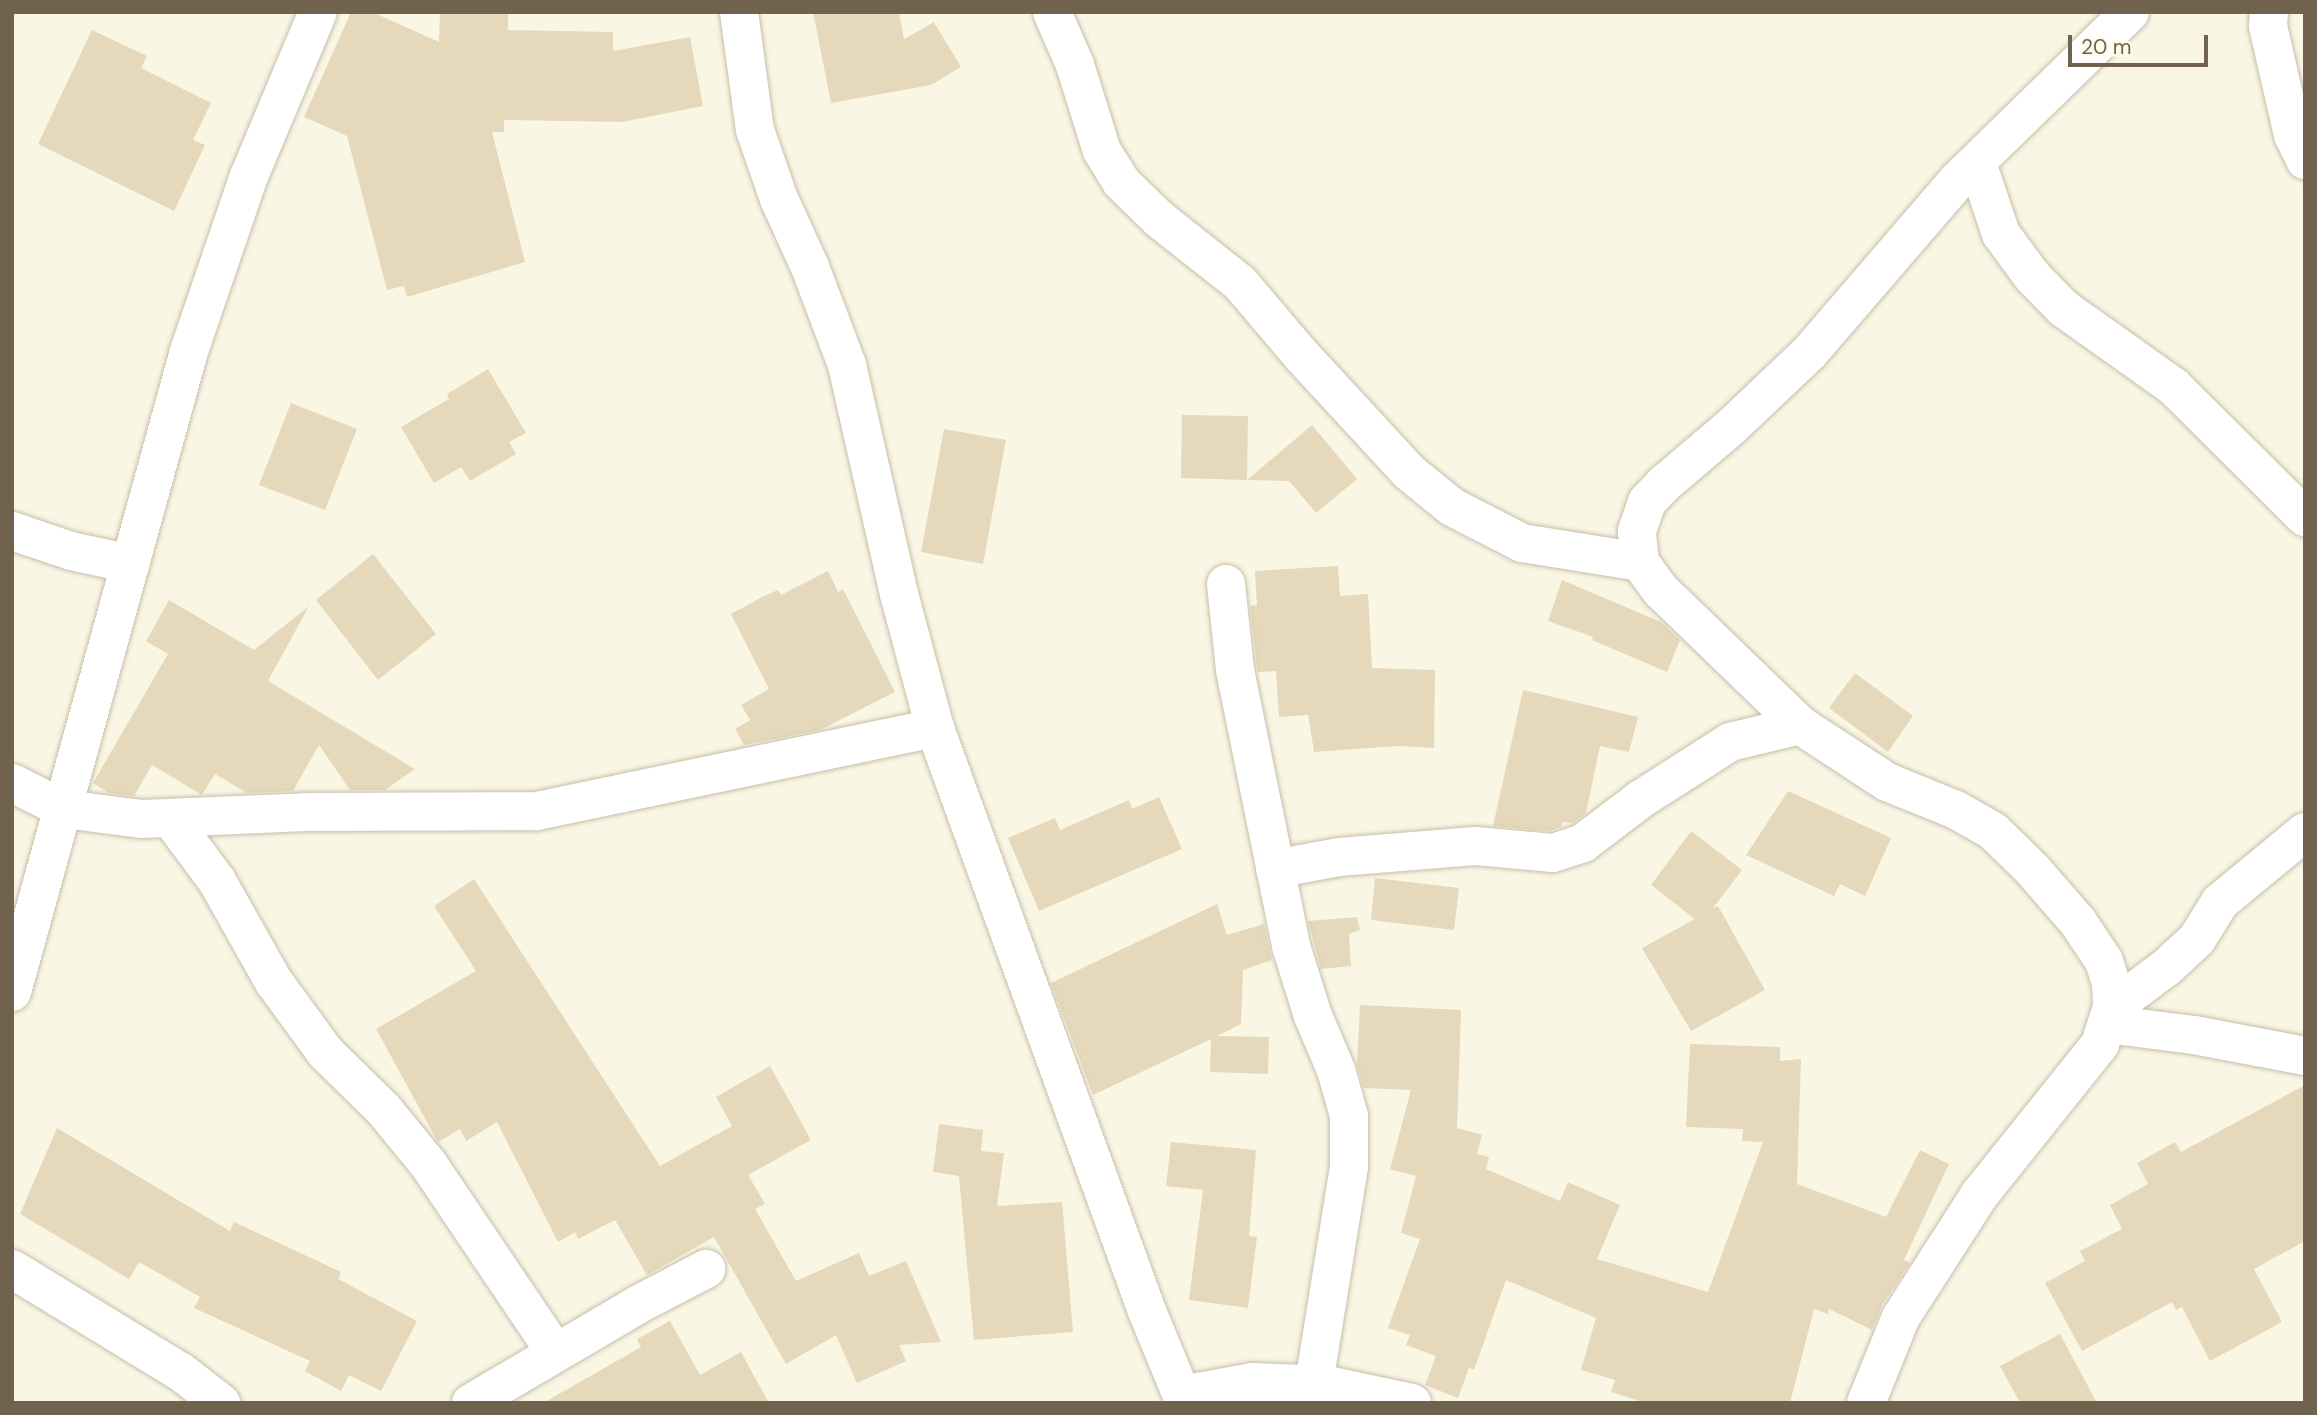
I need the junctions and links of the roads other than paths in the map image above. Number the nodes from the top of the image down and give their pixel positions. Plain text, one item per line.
1 (318, 12) edge
2 (739, 12) edge
3 (1052, 12) edge
4 (2130, 12) edge
5 (2269, 12) edge
6 (2305, 160) edge
7 (1977, 163) junction
8 (2305, 517) edge
9 (12, 531) edge
10 (1640, 562) junction
11 (131, 564) junction
12 (1226, 584) dead end
13 (1800, 725) junction
14 (935, 728) junction
15 (12, 783) edge
16 (64, 809) junction
17 (172, 819) junction
18 (2305, 832) edge
19 (1275, 869) junction
20 (12, 992) edge
21 (2110, 1016) junction
22 (2305, 1056) edge
23 (12, 1269) edge
24 (706, 1269) dead end
25 (555, 1352) junction
26 (1314, 1384) junction
27 (1183, 1399) edge
28 (221, 1403) edge
29 (471, 1403) edge
30 (1412, 1403) edge
31 (1866, 1403) edge

1 - 11 street
2 - 14 street
3 - 10 street
4 - 7 street
5 - 6 street
7 - 8 street
7 - 10 street
9 - 11 street
10 - 13 street
11 - 16 street
12 - 19 street
13 - 19 street
13 - 21 street
14 - 17 street
14 - 27 street
15 - 16 street
16 - 17 street
16 - 20 street
17 - 25 street
18 - 21 street
19 - 26 street
21 - 22 street
21 - 31 street
23 - 28 street
24 - 25 street
25 - 29 street
26 - 27 street
26 - 30 street

